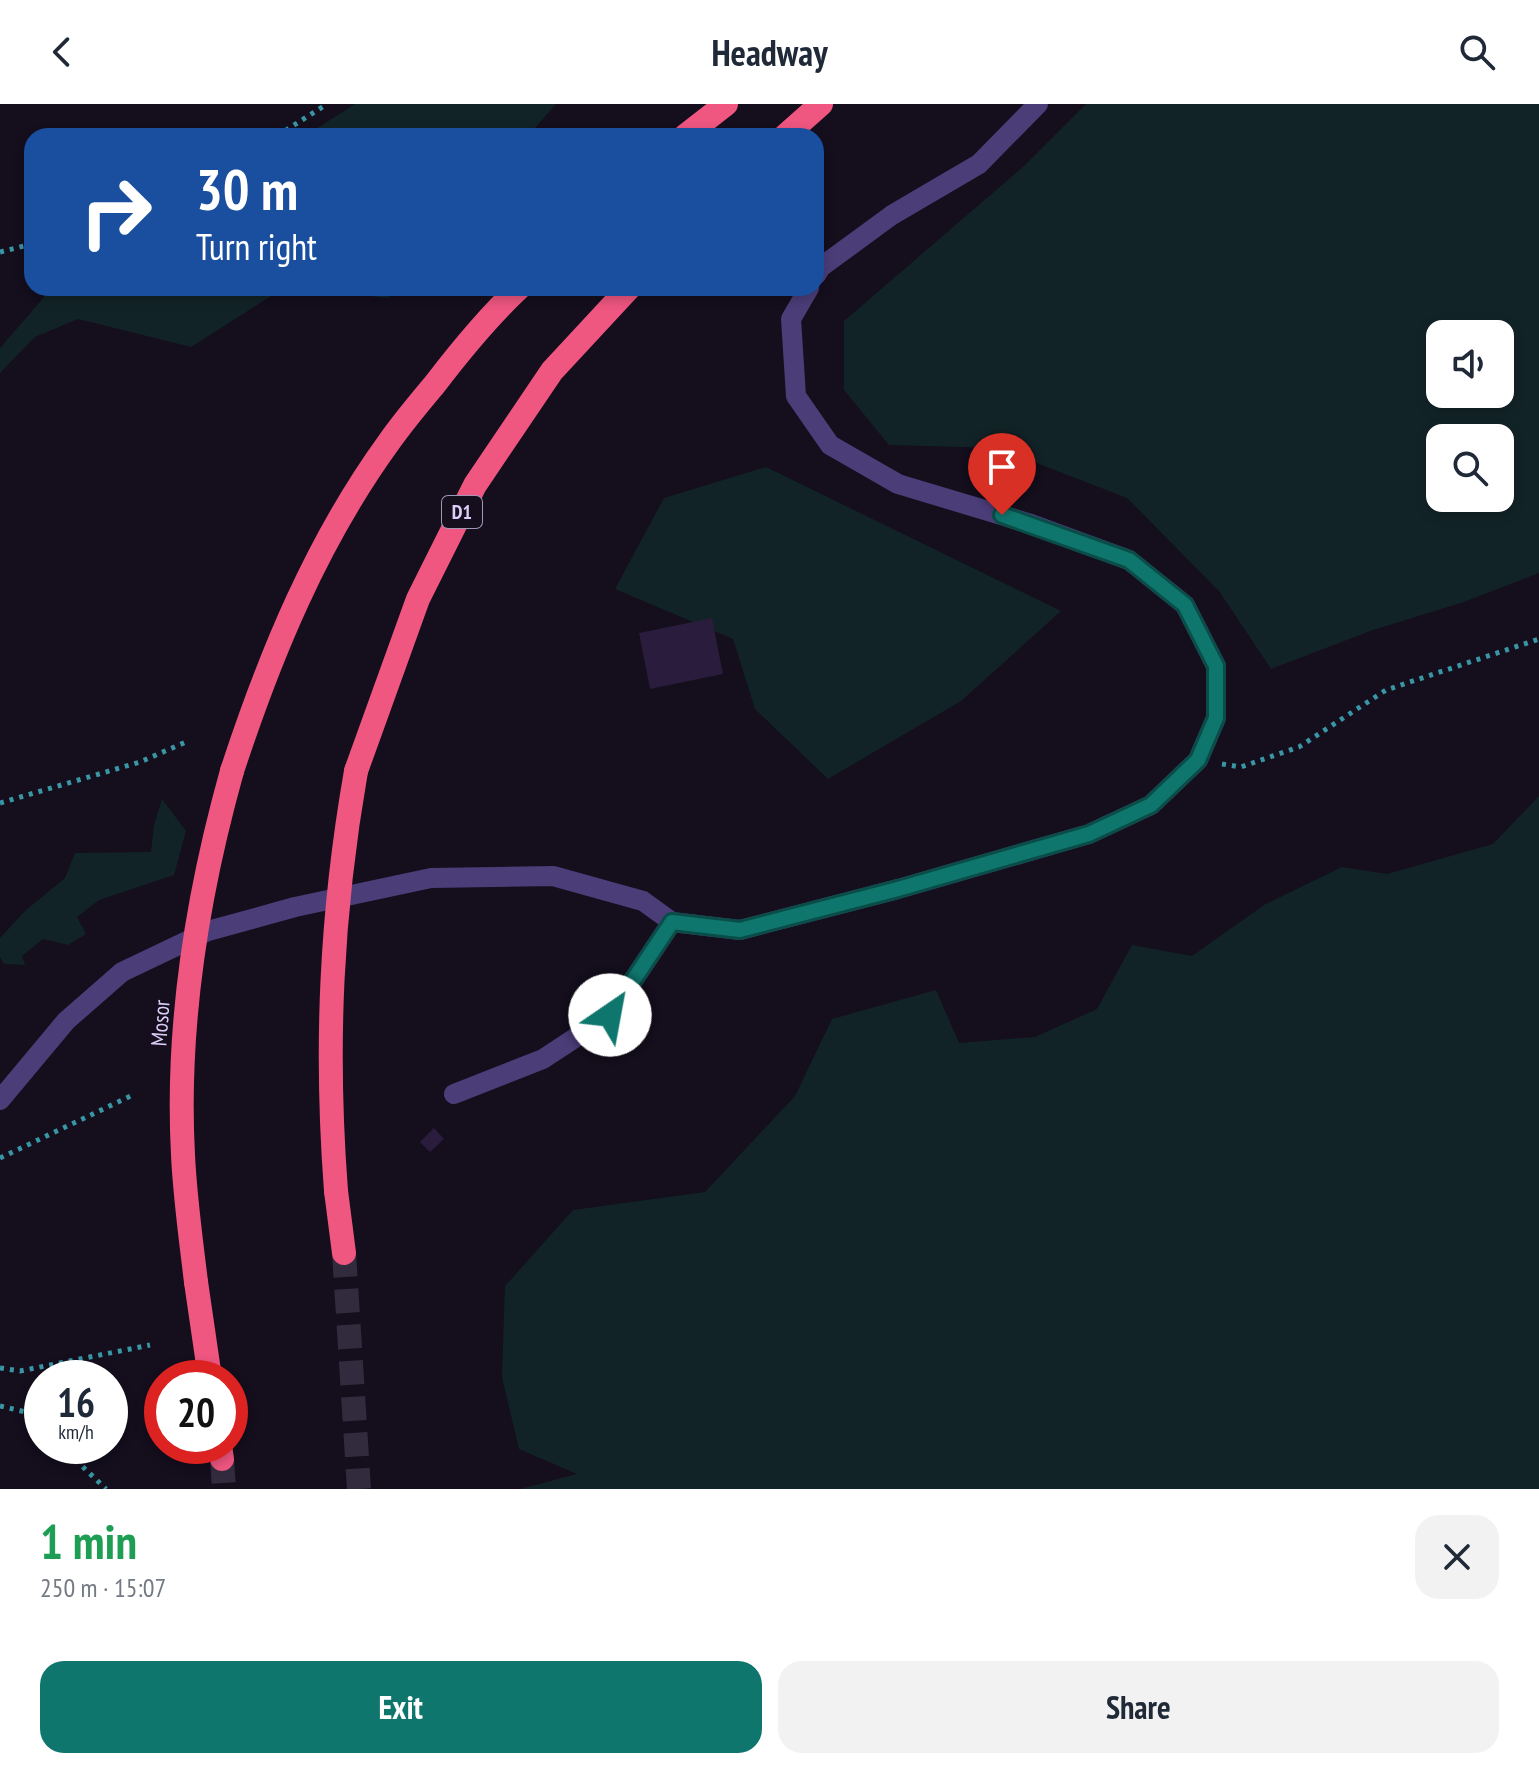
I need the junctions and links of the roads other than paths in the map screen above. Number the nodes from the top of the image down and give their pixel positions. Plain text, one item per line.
1 (726, 104) edge
2 (821, 104) edge
3 (1038, 104) edge
4 (695, 128) edge
5 (794, 128) edge
6 (824, 265) edge
7 (510, 296) edge
8 (622, 296) edge
9 (804, 296) edge
10 (672, 922) junction
11 (454, 1094) dead end
12 (0, 1100) edge
13 (344, 1253) tunnel mouth
14 (207, 1360) edge

1 - 4 highway
2 - 5 highway
3 - 6 lane
7 - 14 highway, Mosor, bridge
8 - 13 highway, D1, bridge
9 - 10 lane
10 - 11 lane
10 - 12 lane

